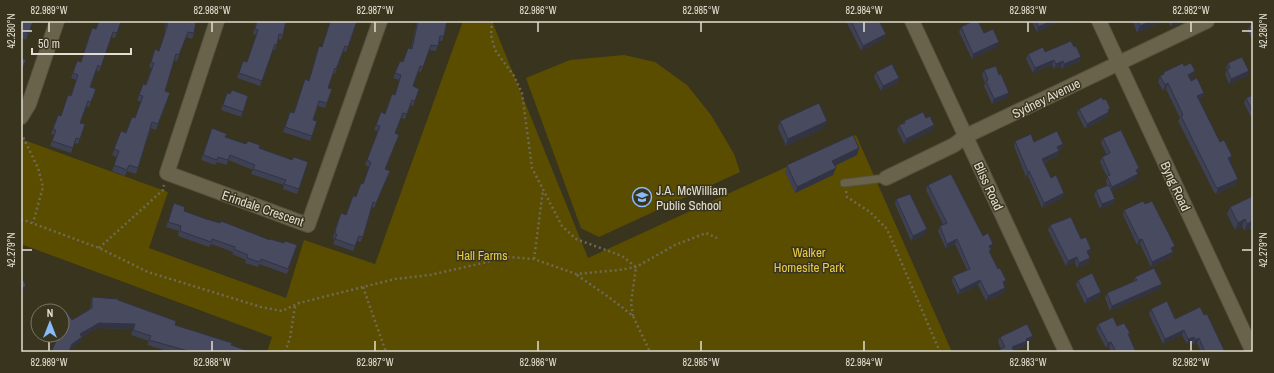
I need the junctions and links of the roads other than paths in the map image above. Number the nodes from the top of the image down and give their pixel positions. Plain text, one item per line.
1 (57, 21) edge
2 (217, 21) edge
3 (380, 21) edge
4 (912, 21) edge
5 (1099, 21) edge
6 (1207, 21) edge
7 (1118, 63) junction
8 (21, 117) edge
9 (966, 136) junction
10 (886, 178) joint
11 (844, 183) dead end
12 (1066, 352) edge
13 (1253, 352) edge

1 - 8 street
2 - 3 street, Erindale Crescent
4 - 9 street, Bliss Road
5 - 7 street, Byng Road
6 - 7 street, Sydney Avenue
7 - 9 street, Sydney Avenue
7 - 13 street, Byng Road
9 - 10 street, Sydney Avenue
9 - 12 street, Bliss Road
10 - 11 lane

